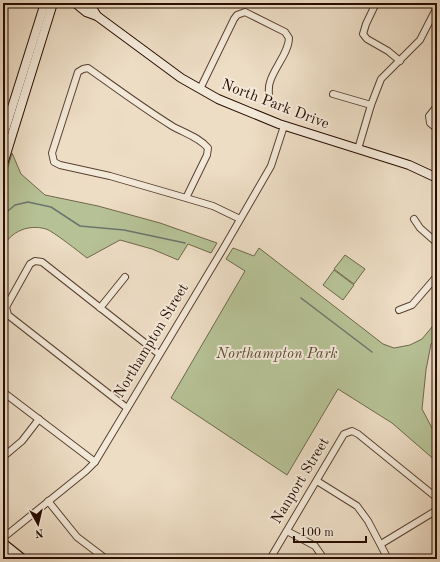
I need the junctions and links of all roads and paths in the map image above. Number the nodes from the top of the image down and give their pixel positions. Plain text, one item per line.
1 (45, 3) edge
2 (53, 3) edge
3 (75, 3) edge
4 (87, 3) edge
5 (376, 3) edge
6 (437, 7) edge
7 (96, 16) junction
8 (400, 61) junction
9 (200, 89) junction
10 (333, 94) dead end
11 (269, 98) dead end
12 (371, 105) junction
13 (437, 106) edge
14 (284, 126) junction
15 (437, 129) edge
16 (3, 136) edge
17 (358, 149) junction
18 (3, 164) edge
19 (437, 178) edge
20 (186, 198) junction
21 (240, 219) junction
22 (414, 219) dead end
23 (437, 243) edge
24 (437, 276) edge
25 (125, 277) dead end
26 (100, 308) junction
27 (399, 310) dead end
28 (159, 354) junction
29 (3, 392) edge
30 (127, 408) junction
31 (39, 419) junction
32 (3, 457) edge
33 (94, 462) junction
34 (317, 481) junction
35 (437, 498) edge
36 (48, 501) junction
37 (437, 510) edge
38 (287, 531) junction
39 (3, 538) edge
40 (3, 543) edge
41 (380, 544) junction
42 (3, 552) edge
43 (12, 559) edge
44 (23, 559) edge
45 (106, 559) edge
46 (270, 559) edge
47 (324, 559) edge
48 (388, 559) edge

1 - 16 main road
2 - 18 main road
3 - 7 main road, North Park Drive
4 - 7 main road, North Park Drive
5 - 8 street
6 - 8 street
7 - 9 main road, North Park Drive
8 - 12 street
9 - 11 street
9 - 14 main road, North Park Drive
10 - 12 street
12 - 17 street
13 - 15 street
14 - 17 main road, North Park Drive
14 - 21 street, Northampton Street
17 - 19 main road, North Park Drive
20 - 20 street
20 - 21 street
21 - 28 street, Northampton Street
22 - 23 street
24 - 27 street
25 - 26 street
26 - 28 street
26 - 30 street
28 - 30 street, Northampton Street
29 - 31 street
30 - 33 street, Northampton Street
31 - 32 street
31 - 33 street
33 - 36 street, Northampton Street
34 - 35 street, Nanport Street
34 - 38 street, Nanport Street
34 - 41 street
36 - 39 street, Northampton Street
36 - 45 street
37 - 41 street
38 - 46 street, Nanport Street
38 - 47 street
40 - 44 main road
41 - 48 street
42 - 43 main road

